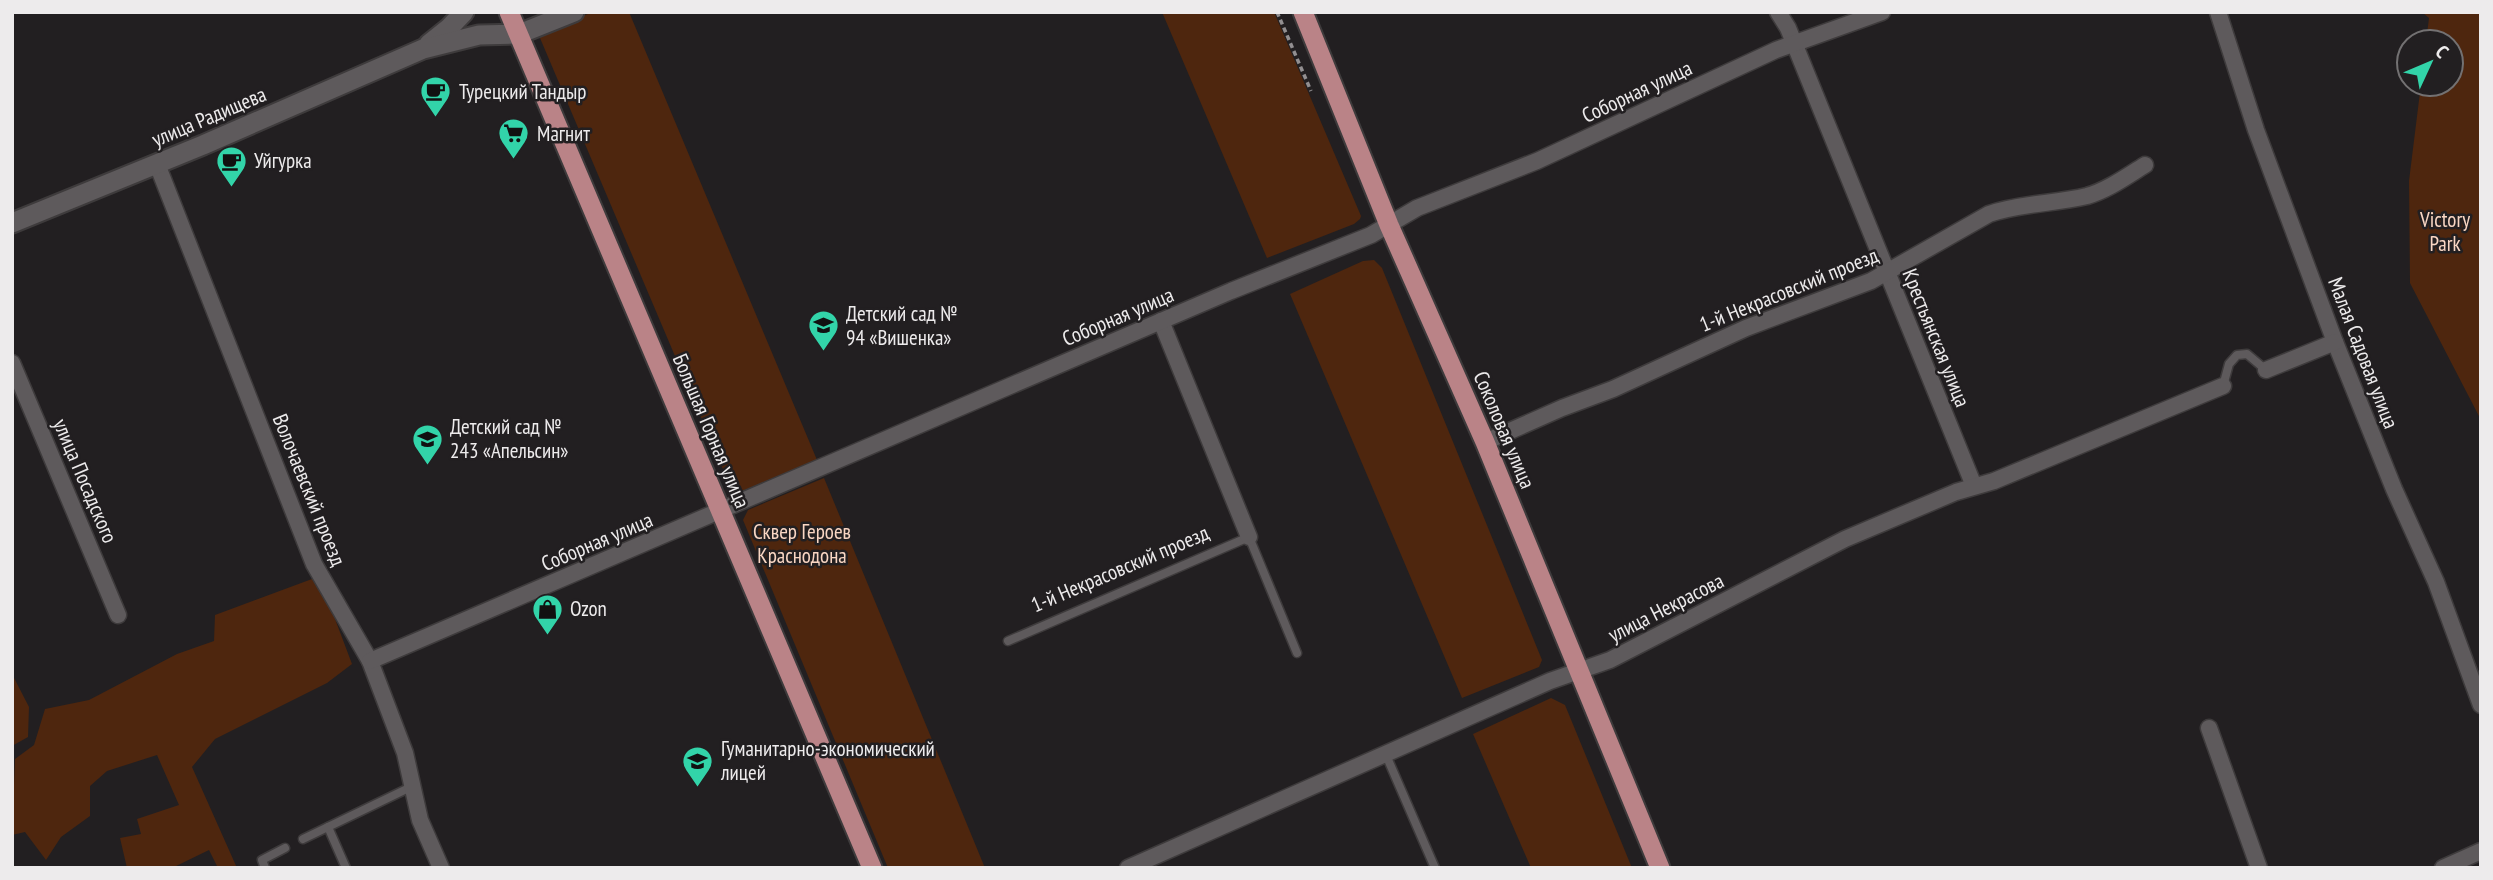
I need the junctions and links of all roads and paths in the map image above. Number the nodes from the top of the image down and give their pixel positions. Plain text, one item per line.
1 (464, 12) edge
2 (509, 12) edge
3 (574, 12) edge
4 (1303, 12) edge
5 (1778, 12) edge
6 (1882, 12) edge
7 (2218, 12) edge
8 (519, 34) junction
9 (1794, 44) junction
10 (423, 49) junction
11 (157, 164) junction
12 (2146, 165) dead end
13 (12, 223) edge
14 (1390, 225) junction
15 (1888, 274) junction
16 (1161, 321) junction
17 (2334, 342) junction
18 (12, 363) edge
19 (2266, 370) joint
20 (2223, 386) joint
21 (1485, 442) junction
22 (1974, 486) junction
23 (720, 512) junction
24 (1250, 537) junction
25 (118, 615) dead end
26 (1007, 641) dead end
27 (1297, 653) dead end
28 (370, 661) junction
29 (1579, 671) junction
30 (2481, 705) edge
31 (2209, 728) dead end
32 (1386, 755) junction
33 (413, 786) junction
34 (328, 827) junction
35 (303, 839) dead end
36 (285, 848) dead end
37 (2481, 851) edge
38 (265, 868) edge
39 (346, 868) edge
40 (441, 868) edge
41 (872, 868) edge
42 (1128, 868) edge
43 (1435, 868) edge
44 (1660, 868) edge
45 (2259, 868) edge
46 (2443, 868) edge

1 - 10 street, улица Радищева
2 - 8 main road, Большая Горная улица
3 - 8 street, улица Радищева
4 - 14 main road, Соколовая улица
5 - 9 street, Крестьянская улица
6 - 9 street, Соборная улица
7 - 17 street, Малая Садовая улица
8 - 10 street, улица Радищева
8 - 23 main road, Большая Горная улица
9 - 14 street, Соборная улица
9 - 15 street, Крестьянская улица
10 - 11 street, улица Радищева
11 - 13 street, улица Радищева
11 - 28 street, Волочаевский проезд
12 - 15 street, 1-й Некрасовский проезд
14 - 16 street, Соборная улица
14 - 21 main road, Соколовая улица
15 - 21 street, 1-й Некрасовский проезд
15 - 22 street, Крестьянская улица
16 - 23 street, Соборная улица
16 - 24 street
17 - 19 street
17 - 30 street, Малая Садовая улица
18 - 25 street, улица Посадского
19 - 20 lane
20 - 22 street, улица Некрасова
21 - 29 main road, Соколовая улица
22 - 29 street, улица Некрасова
23 - 28 street, Соборная улица
23 - 41 main road, Большая Горная улица
24 - 26 lane, 1-й Некрасовский проезд
24 - 27 lane
28 - 33 street, Волочаевский проезд
29 - 32 street, улица Некрасова
29 - 44 main road, Соколовая улица
31 - 45 street
32 - 42 street, улица Некрасова
32 - 43 lane
33 - 34 lane
33 - 40 street, Волочаевский проезд
34 - 35 lane
34 - 39 lane
36 - 38 lane
37 - 46 street

